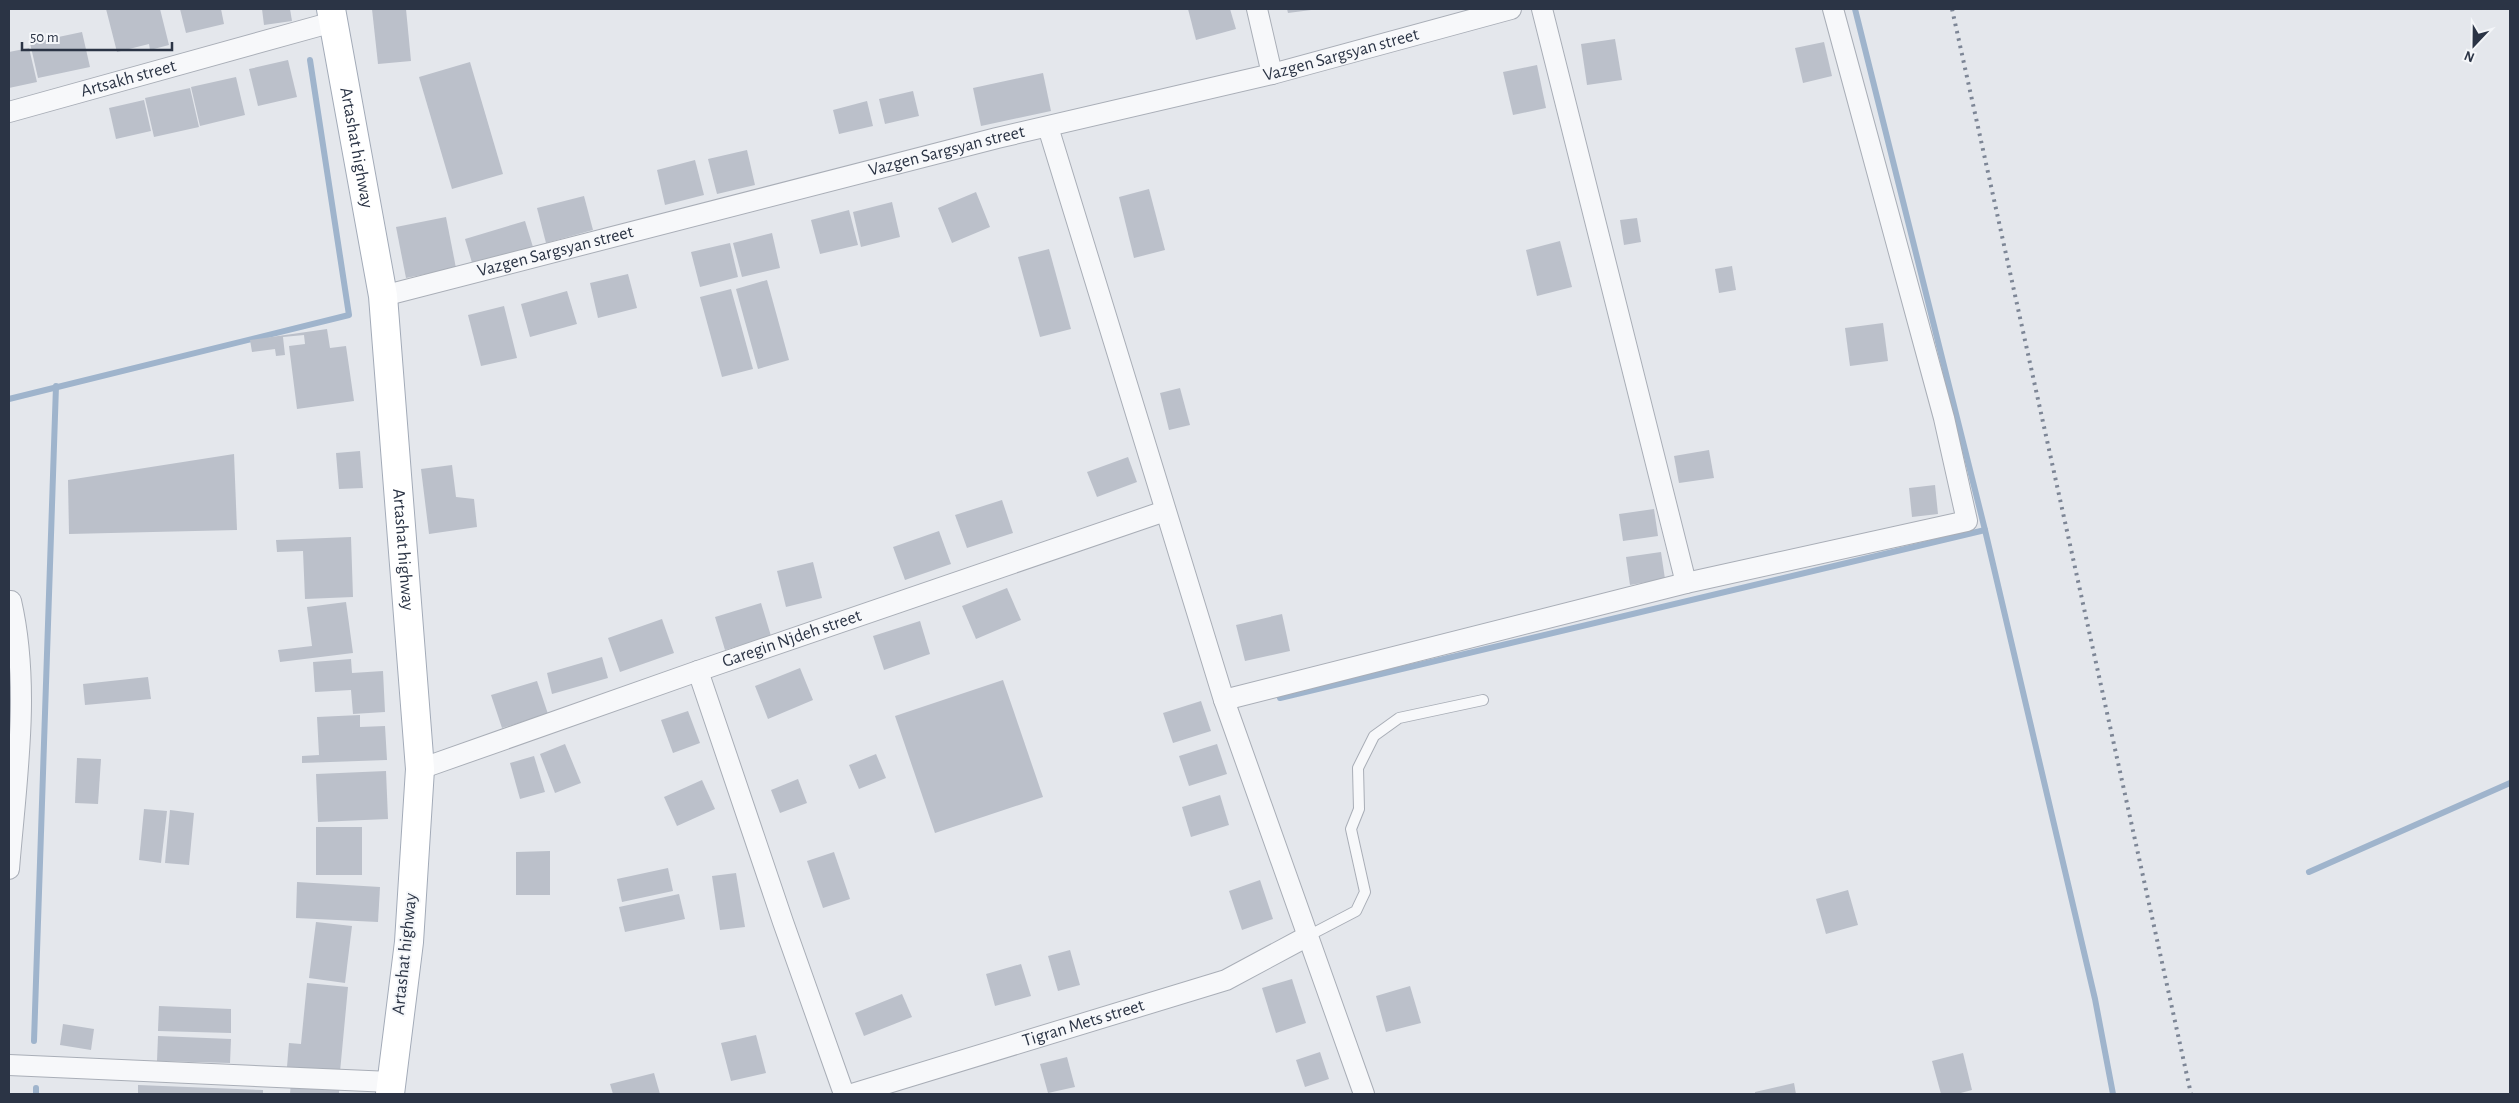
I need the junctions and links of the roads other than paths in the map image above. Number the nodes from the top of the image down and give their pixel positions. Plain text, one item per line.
1 (1257, 9) edge
2 (1511, 9) edge
3 (1542, 9) edge
4 (1833, 9) edge
5 (332, 15) edge
6 (1272, 74) junction
7 (9, 112) edge
8 (1048, 127) junction
9 (383, 296) junction
10 (1165, 511) junction
11 (1686, 583) junction
12 (10, 601) edge
13 (698, 671) junction
14 (1224, 700) junction
15 (1483, 700) dead end
16 (420, 768) junction
17 (9, 869) edge
18 (1308, 936) junction
19 (9, 1065) edge
20 (390, 1088) edge
21 (844, 1094) edge
22 (852, 1094) edge
23 (1364, 1094) edge

1 - 6 street
2 - 6 street, Vazgen Sargsyan street
3 - 11 street
4 - 11 street
5 - 7 street, Artsakh street
5 - 9 main road, Artashat highway
6 - 8 street, Vazgen Sargsyan street
8 - 9 street, Vazgen Sargsyan street
8 - 10 street
9 - 16 main road, Artashat highway
10 - 13 street, Garegin Njdeh street
10 - 14 street
11 - 14 street
12 - 17 street
13 - 16 street, Garegin Njdeh street
13 - 21 street
14 - 18 street
15 - 18 lane
16 - 20 main road, Artashat highway
18 - 22 street, Tigran Mets street
18 - 23 street
19 - 20 street

